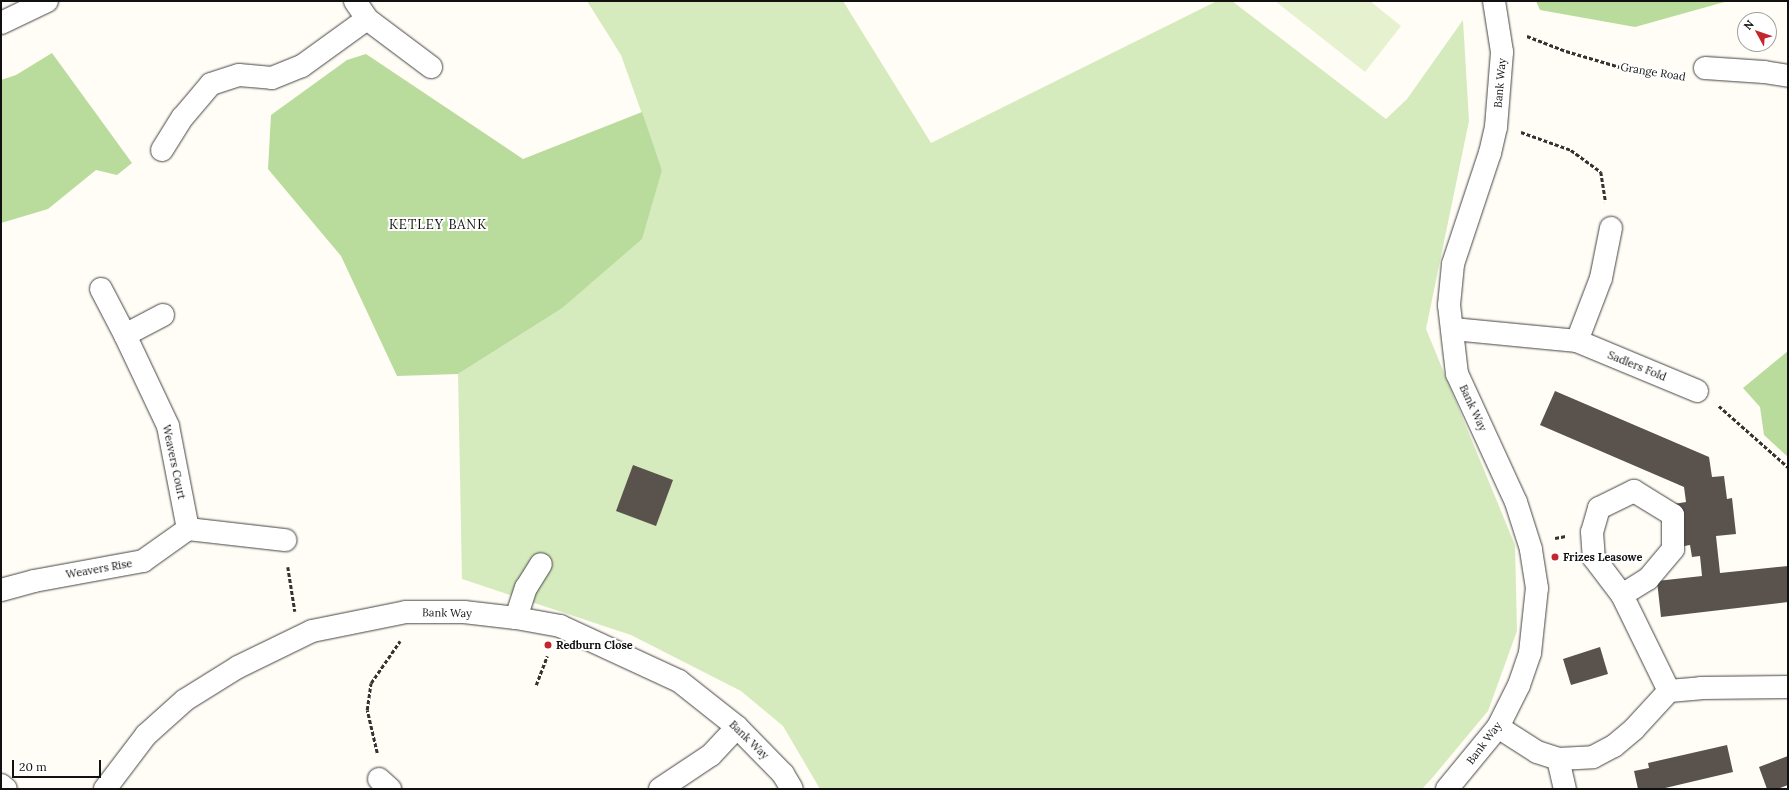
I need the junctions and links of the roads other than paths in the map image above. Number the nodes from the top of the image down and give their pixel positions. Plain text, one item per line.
1 (47, 1) edge
2 (355, 1) edge
3 (1494, 1) edge
4 (367, 19) junction
5 (1, 23) edge
6 (431, 67) dead end
7 (1705, 68) road end
8 (1788, 76) edge
9 (162, 150) dead end
10 (1611, 228) road end
11 (101, 289) dead end
12 (163, 315) dead end
13 (1453, 329) junction
14 (125, 335) junction
15 (1577, 341) junction
16 (1698, 391) road end
17 (188, 528) junction
18 (285, 540) road end
19 (541, 564) dead end
20 (1, 590) edge
21 (1622, 595) junction
22 (516, 618) junction
23 (1788, 687) edge
24 (1669, 691) junction
25 (737, 727) junction
26 (1498, 727) junction
27 (1558, 760) junction
28 (1, 785) edge
29 (6, 789) edge
30 (105, 789) edge
31 (660, 789) edge
32 (792, 789) edge
33 (1447, 789) edge
34 (1565, 789) edge

1 - 5 street
2 - 4 street
3 - 13 street, Bank Way
4 - 6 street
4 - 9 street
7 - 8 street
10 - 15 street
11 - 14 street, Weavers Court
12 - 14 street
13 - 15 street, Sadlers Fold
13 - 26 street, Bank Way
14 - 17 street, Weavers Court
15 - 16 street, Sadlers Fold
17 - 18 street
17 - 20 street, Weavers Rise
19 - 22 street
21 - 21 street
21 - 24 street
22 - 25 street, Bank Way
22 - 30 street, Bank Way
23 - 24 street
24 - 27 street
25 - 31 street
25 - 32 street, Bank Way
26 - 27 street
26 - 33 street, Bank Way
27 - 34 street
28 - 29 street

